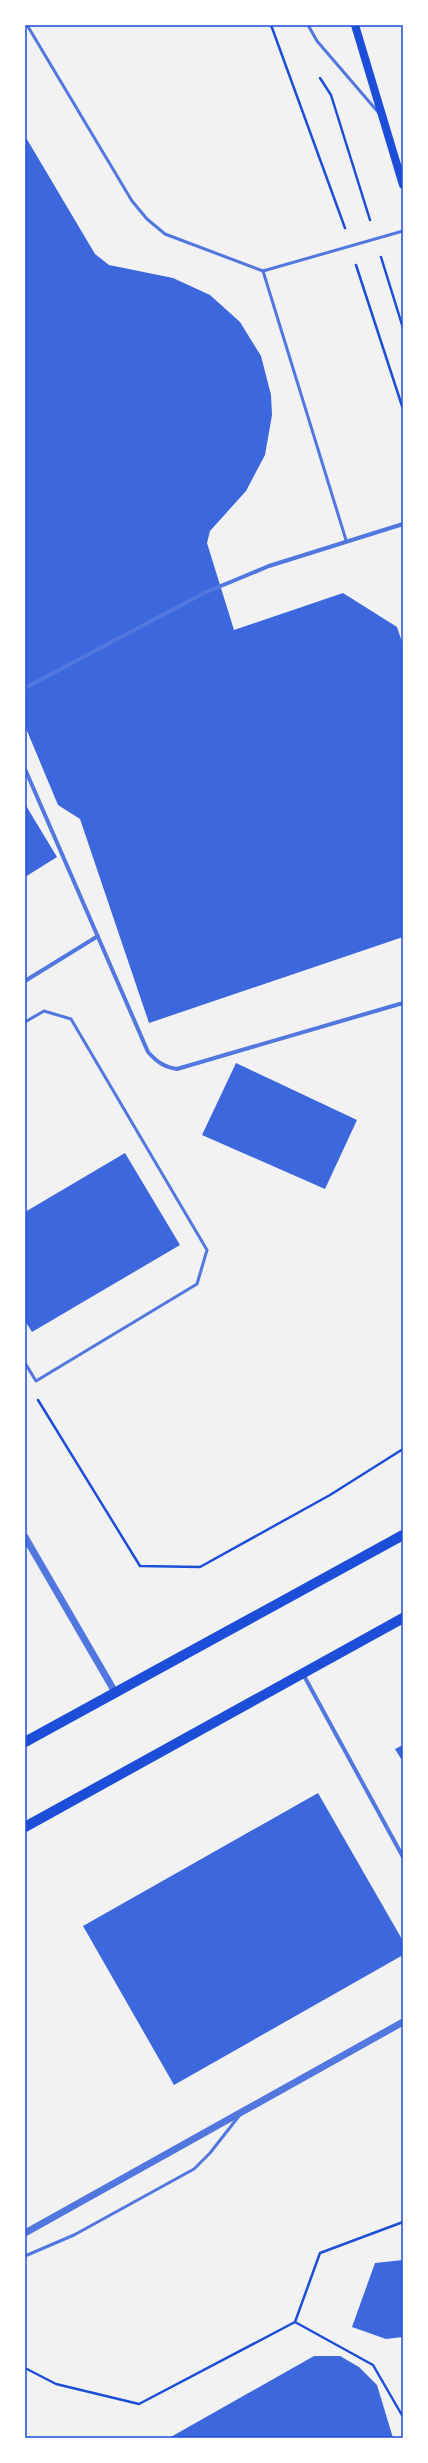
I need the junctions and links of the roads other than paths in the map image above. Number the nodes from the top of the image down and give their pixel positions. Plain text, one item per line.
1 (26, 25) edge
2 (308, 25) edge
3 (355, 25) edge
4 (382, 117) junction
5 (403, 184) edge
6 (403, 231) edge
7 (263, 271) junction
8 (403, 524) edge
9 (346, 540) junction
10 (25, 688) edge
11 (25, 769) edge
12 (98, 936) junction
13 (25, 981) edge
14 (403, 1003) edge
15 (25, 1022) edge
16 (25, 1363) edge
17 (403, 1535) edge
18 (25, 1537) edge
19 (403, 1618) edge
20 (304, 1674) junction
21 (115, 1692) junction
22 (25, 1742) edge
23 (25, 1827) edge
24 (403, 1857) edge
25 (403, 2022) edge
26 (244, 2111) junction
27 (25, 2233) edge
28 (25, 2256) edge

1 - 7 lane
2 - 4 lane
3 - 4 main road
4 - 5 main road
6 - 7 lane
7 - 9 lane
8 - 9 street
9 - 10 street
11 - 12 street
12 - 13 street
12 - 14 street
15 - 16 lane
17 - 21 main road
18 - 21 street
19 - 20 main road
20 - 23 main road
20 - 24 street
21 - 22 main road
25 - 26 street
26 - 27 street
26 - 28 lane

